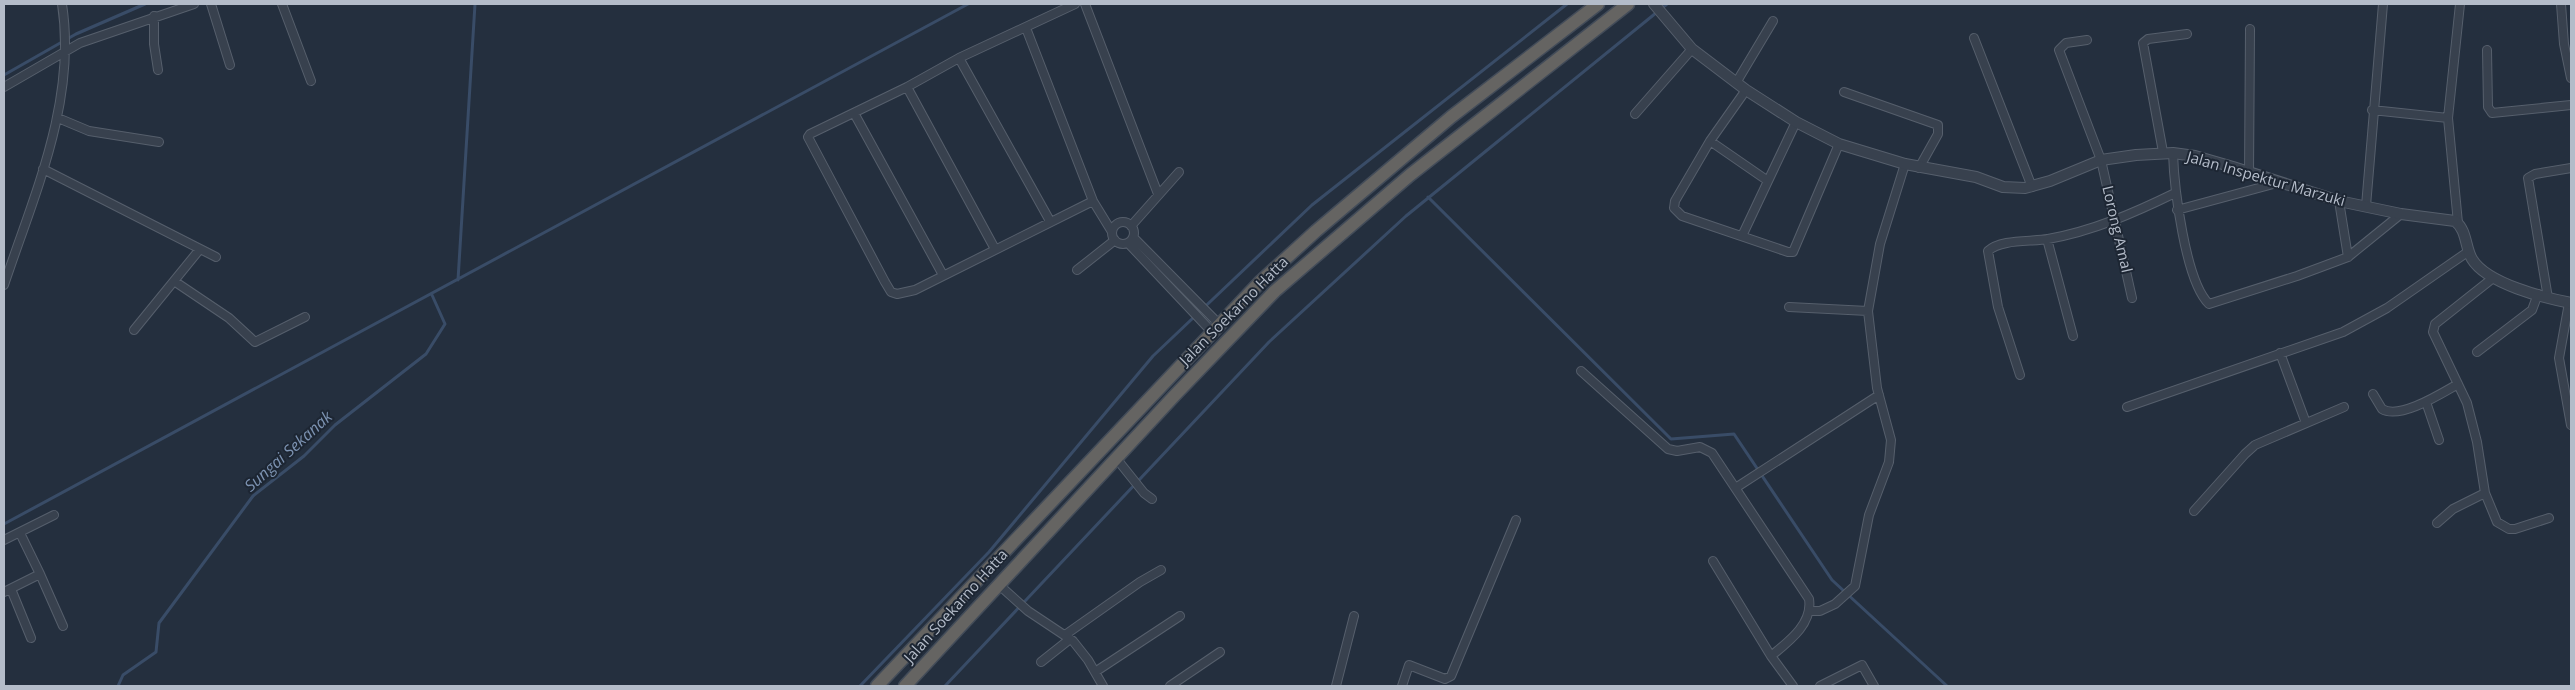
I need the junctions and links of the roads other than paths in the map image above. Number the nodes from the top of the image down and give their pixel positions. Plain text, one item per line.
1 (62, 4) edge
2 (194, 4) edge
3 (211, 4) edge
4 (282, 4) edge
5 (1076, 4) edge
6 (1085, 4) edge
7 (1598, 4) edge
8 (1628, 4) edge
9 (1654, 4) edge
10 (2383, 4) edge
11 (2460, 4) edge
12 (2561, 4) edge
13 (154, 16) junction
14 (1772, 21) dead end
15 (1026, 28) junction
16 (2250, 28) dead end
17 (2188, 34) dead end
18 (1974, 38) dead end
19 (2087, 40) dead end
20 (66, 48) junction
21 (1692, 50) junction
22 (2487, 50) dead end
23 (959, 58) junction
24 (230, 65) dead end
25 (158, 70) dead end
26 (2571, 78) edge
27 (311, 81) dead end
28 (1736, 83) junction
29 (4, 87) edge
30 (907, 87) junction
31 (1746, 90) junction
32 (1844, 92) dead end
33 (2571, 105) edge
34 (2372, 110) junction
35 (854, 113) junction
36 (1636, 114) dead end
37 (58, 118) junction
38 (2448, 118) junction
39 (1796, 122) junction
40 (1710, 141) junction
41 (160, 142) dead end
42 (1839, 144) junction
43 (2168, 153) junction
44 (2101, 160) junction
45 (1905, 164) junction
46 (1919, 168) junction
47 (2571, 168) edge
48 (43, 169) junction
49 (1180, 172) dead end
50 (2249, 173) junction
51 (1768, 181) junction
52 (2277, 183) junction
53 (2032, 187) junction
54 (2175, 193) junction
55 (1158, 194) junction
56 (1093, 201) junction
57 (2339, 201) junction
58 (2366, 206) junction
59 (2177, 210) junction
60 (1338, 212) junction
61 (2401, 214) junction
62 (2115, 220) junction
63 (1050, 221) junction
64 (2458, 222) junction
65 (1131, 226) junction
66 (1350, 226) junction
67 (1114, 236) junction
68 (1742, 236) junction
69 (2047, 239) junction
70 (1130, 240) junction
71 (200, 249) junction
72 (994, 249) junction
73 (2469, 251) junction
74 (2348, 256) junction
75 (216, 257) dead end
76 (1078, 270) dead end
77 (943, 275) junction
78 (2493, 278) junction
79 (174, 281) junction
80 (4, 286) edge
81 (2543, 296) junction
82 (2132, 298) dead end
83 (2570, 303) edge
84 (1789, 307) dead end
85 (1868, 311) junction
86 (305, 318) dead end
87 (1211, 324) junction
88 (134, 330) dead end
89 (2073, 336) dead end
90 (2477, 352) dead end
91 (2280, 353) junction
92 (1581, 370) dead end
93 (2020, 376) dead end
94 (2458, 384) junction
95 (2373, 394) dead end
96 (1879, 395) junction
97 (2426, 402) junction
98 (2127, 407) dead end
99 (2344, 407) dead end
100 (2306, 423) junction
101 (2571, 425) edge
102 (2439, 440) dead end
103 (1116, 458) junction
104 (1737, 487) junction
105 (2485, 492) junction
106 (1152, 499) dead end
107 (2194, 511) dead end
108 (54, 515) dead end
109 (2549, 518) dead end
110 (1516, 520) dead end
111 (2437, 523) dead end
112 (20, 533) junction
113 (4, 540) edge
114 (1713, 560) dead end
115 (1161, 570) dead end
116 (40, 574) junction
117 (998, 584) junction
118 (7, 591) edge
119 (1809, 611) junction
120 (1180, 616) dead end
121 (1354, 616) dead end
122 (63, 626) dead end
123 (1067, 637) junction
124 (31, 638) dead end
125 (1220, 652) dead end
126 (1771, 656) junction
127 (1041, 662) dead end
128 (1096, 672) junction
129 (877, 686) edge
130 (905, 686) edge
131 (1103, 686) edge
132 (1170, 686) edge
133 (1336, 686) edge
134 (1402, 686) edge
135 (1793, 686) edge
136 (1820, 686) edge
137 (1874, 686) edge

1 - 20 street
2 - 13 street
3 - 24 street
4 - 27 street
5 - 15 street
6 - 55 street
7 - 60 highway, Jalan Soekarno Hatta
8 - 66 highway, Jalan Soekarno Hatta
9 - 21 street, Jalan Inspektur Marzuki
10 - 34 street
11 - 38 street
12 - 26 street
13 - 20 street
13 - 25 street
14 - 28 street
15 - 23 street
15 - 56 street
16 - 50 street
17 - 43 street
18 - 53 street
19 - 44 street, Lorong Amal
20 - 29 street
20 - 37 street
21 - 28 street, Jalan Inspektur Marzuki
21 - 36 street
22 - 33 street
23 - 30 street
23 - 63 street
28 - 31 street, Jalan Inspektur Marzuki
30 - 35 street
30 - 72 street
31 - 39 street, Jalan Inspektur Marzuki
31 - 40 street
32 - 46 street
34 - 38 street
34 - 58 street
35 - 77 street
35 - 77 street
37 - 41 street
37 - 48 street
38 - 64 street
39 - 42 street, Jalan Inspektur Marzuki
39 - 51 street
40 - 51 street
40 - 68 street
42 - 45 street, Jalan Inspektur Marzuki
42 - 68 street
43 - 44 street, Jalan Inspektur Marzuki
43 - 50 street, Jalan Inspektur Marzuki
43 - 54 street
44 - 53 street, Jalan Inspektur Marzuki
44 - 62 street, Lorong Amal
45 - 46 street, Jalan Inspektur Marzuki
45 - 85 street
46 - 53 street, Jalan Inspektur Marzuki
47 - 81 street
48 - 71 street
48 - 80 street
49 - 55 street
50 - 52 street, Jalan Inspektur Marzuki
51 - 68 street
52 - 57 street, Jalan Inspektur Marzuki
52 - 59 street
54 - 59 street
54 - 62 street
55 - 65 street
56 - 63 street
56 - 67 street
57 - 58 street, Jalan Inspektur Marzuki
57 - 74 street
58 - 61 street, Jalan Inspektur Marzuki
59 - 74 street
60 - 66 highway
60 - 87 highway, Jalan Soekarno Hatta
61 - 64 street, Jalan Inspektur Marzuki
61 - 74 street
62 - 69 street
62 - 82 street, Lorong Amal
63 - 72 street
64 - 73 street
65 - 67 street
65 - 70 street
66 - 103 highway, Jalan Soekarno Hatta
67 - 70 street
67 - 76 street
69 - 89 street
69 - 93 street
70 - 87 street
70 - 87 street
71 - 75 street
71 - 79 street
72 - 77 street
73 - 78 street
73 - 91 street
78 - 81 street
78 - 94 street
79 - 86 street
79 - 88 street
81 - 83 street
81 - 90 street
83 - 101 street
84 - 85 street
85 - 96 street
87 - 129 highway, Jalan Soekarno Hatta
91 - 98 street
91 - 100 street
92 - 104 street
94 - 97 street
94 - 105 street
95 - 97 street
96 - 104 street
96 - 119 street
97 - 102 street
99 - 100 street
100 - 107 street
103 - 106 street
103 - 117 highway, Jalan Soekarno Hatta
104 - 119 street
105 - 109 street
105 - 111 street
108 - 112 street
110 - 134 street
112 - 113 street
112 - 116 street
114 - 126 street
115 - 123 street
116 - 118 street
116 - 122 street
117 - 123 street
117 - 130 highway, Jalan Soekarno Hatta
118 - 124 street
119 - 126 street
120 - 128 street
121 - 133 street
123 - 127 street
123 - 128 street
125 - 132 street
126 - 135 street
128 - 131 street
136 - 137 street

